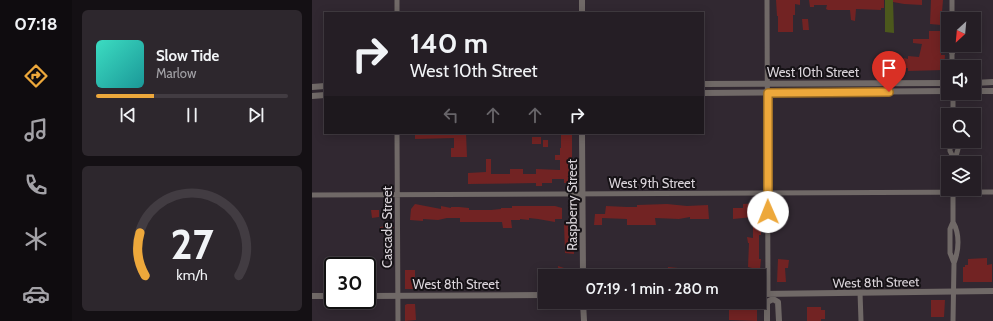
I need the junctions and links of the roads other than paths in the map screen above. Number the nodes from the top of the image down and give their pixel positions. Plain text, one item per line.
1 (397, 0) edge
2 (582, 0) edge
3 (767, 0) edge
4 (952, 0) edge
5 (397, 12) edge
6 (582, 12) edge
7 (952, 12) edge
8 (952, 54) edge
9 (952, 60) edge
10 (981, 82) edge
11 (993, 82) edge
12 (860, 83) junction
13 (941, 83) edge
14 (704, 84) edge
15 (767, 84) junction
16 (324, 86) edge
17 (312, 87) edge
18 (941, 91) edge
19 (981, 91) edge
20 (993, 91) edge
21 (860, 92) junction
22 (704, 93) edge
23 (768, 93) junction
24 (312, 96) edge
25 (324, 96) edge
26 (397, 134) edge
27 (582, 134) edge
28 (941, 191) edge
29 (981, 192) edge
30 (993, 192) edge
31 (768, 193) junction
32 (398, 194) junction
33 (583, 194) junction
34 (312, 195) edge
35 (953, 196) edge
36 (583, 269) edge
37 (993, 291) edge
38 (860, 292) junction
39 (953, 292) junction
40 (538, 295) edge
41 (766, 295) edge
42 (772, 295) junction
43 (312, 296) edge
44 (324, 296) edge
45 (376, 296) edge
46 (398, 296) junction
47 (584, 309) edge
48 (398, 321) edge
49 (584, 321) edge
50 (767, 321) edge
51 (779, 321) edge
52 (861, 321) edge
53 (953, 321) edge

1 - 5 street
2 - 6 street
3 - 15 street
4 - 7 street
8 - 9 street
10 - 11 street
12 - 13 street, West 10th Street
12 - 15 street, West 10th Street
12 - 21 street
14 - 15 street, West 10th Street
15 - 23 street
16 - 17 street
18 - 21 street, West 10th Street
19 - 20 street
21 - 23 street, West 10th Street
22 - 23 street, West 10th Street
23 - 31 street
24 - 25 street
26 - 32 street, Cascade Street
27 - 33 street, Raspberry Street
28 - 31 street, West 9th Street
29 - 30 street, West 9th Street
31 - 33 street, West 9th Street
31 - 42 street
32 - 33 street, West 9th Street
32 - 34 street, West 9th Street
32 - 46 street, Cascade Street
33 - 36 street, Raspberry Street
35 - 39 street
37 - 39 street, West 8th Street
38 - 39 street, West 8th Street
38 - 42 street, West 8th Street
38 - 52 street
39 - 53 street
40 - 46 street, West 8th Street
41 - 42 street, West 8th Street
42 - 50 street
42 - 51 street
43 - 44 street
45 - 46 street, West 8th Street
46 - 48 street, Cascade Street
47 - 49 street

